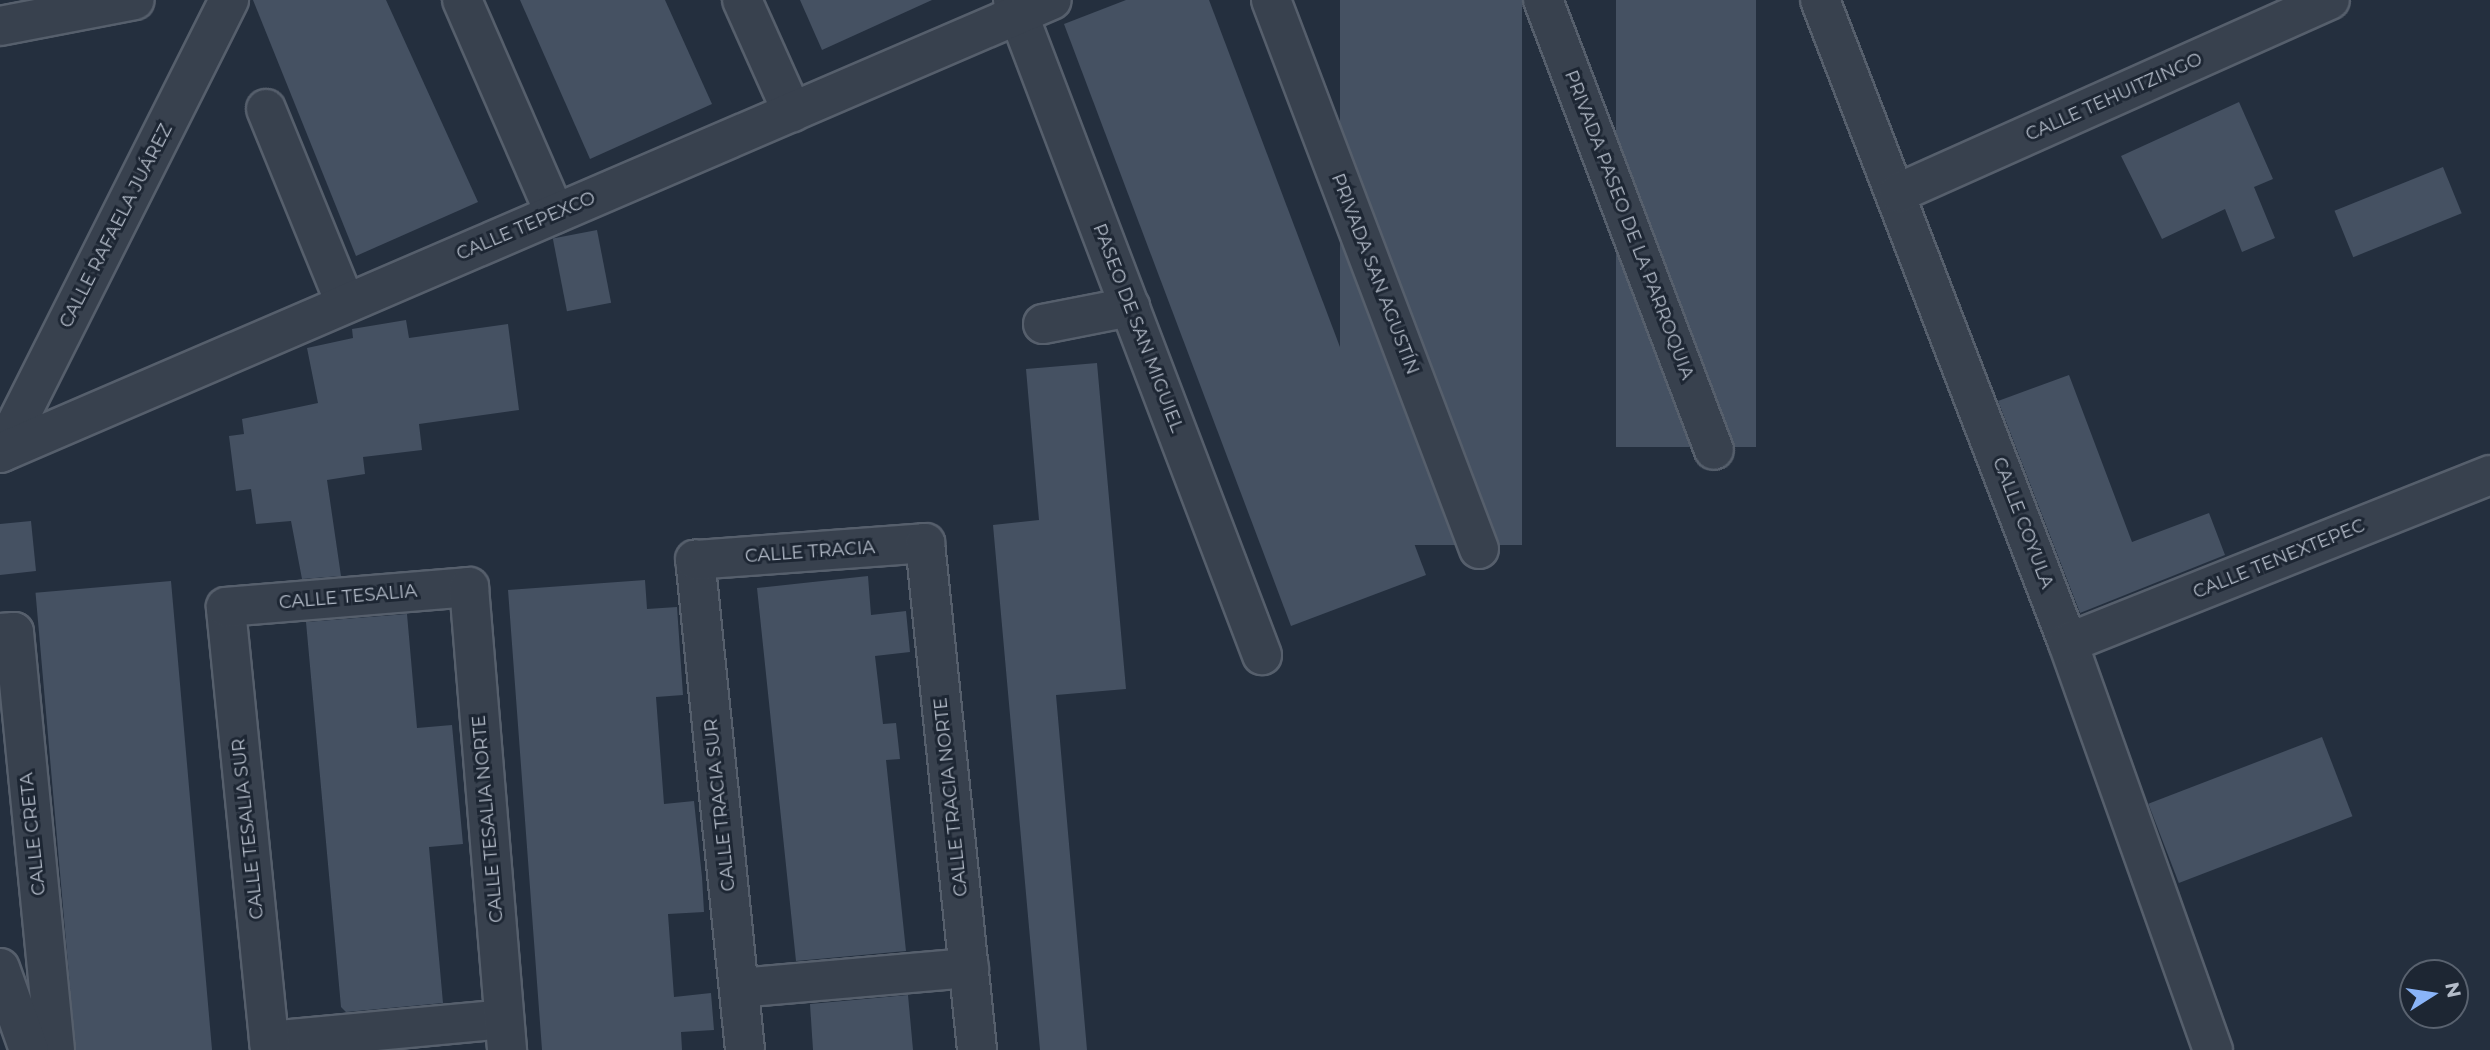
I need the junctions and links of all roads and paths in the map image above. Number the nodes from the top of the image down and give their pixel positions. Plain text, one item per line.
1 (135, 0) edge
2 (229, 0) edge
3 (462, 0) edge
4 (742, 0) edge
5 (1271, 0) edge
6 (1543, 0) edge
7 (1820, 0) edge
8 (2330, 0) edge
9 (1028, 5) edge
10 (0, 26) edge
11 (266, 109) dead end
12 (792, 113) junction
13 (1898, 193) junction
14 (555, 214) junction
15 (344, 300) junction
16 (1130, 307) junction
17 (1042, 324) dead end
18 (1714, 450) dead end
19 (1, 452) edge
20 (2490, 475) edge
21 (925, 543) joint
22 (1479, 549) dead end
23 (695, 560) joint
24 (469, 587) joint
25 (226, 607) joint
26 (0, 632) edge
27 (2068, 643) junction
28 (1262, 655) dead end
29 (0, 968) edge
30 (969, 968) junction
31 (739, 988) junction
32 (505, 1035) edge
33 (269, 1045) edge
34 (29, 1050) edge
35 (55, 1050) edge
36 (745, 1050) edge
37 (977, 1050) edge
38 (2213, 1050) edge

1 - 10 street
2 - 19 street, CALLE RAFAELA JUÁREZ
3 - 14 street
4 - 12 street
5 - 22 street, PRIVADA SAN AGUSTÍN
6 - 18 street, PRIVADA PASEO DE LA PARROQUIA
7 - 13 street, CALLE COYULA
8 - 13 street, CALLE TEHUITZINGO
9 - 12 street, CALLE TEPEXCO
9 - 16 street, PASEO DE SAN MIGUIEL
11 - 15 street
12 - 14 street, CALLE TEPEXCO
13 - 27 street, CALLE COYULA
14 - 15 street, CALLE TEPEXCO
15 - 19 street, CALLE TEPEXCO
16 - 17 street
16 - 28 street, PASEO DE SAN MIGUIEL
20 - 27 street, CALLE TENEXTEPEC
21 - 23 street, CALLE TRACIA
21 - 30 street, CALLE TRACIA NORTE
23 - 31 street, CALLE TRACIA SUR
24 - 25 street, CALLE TESALIA
24 - 32 street, CALLE TESALIA NORTE
25 - 33 street, CALLE TESALIA SUR
26 - 35 street, CALLE CRETA
27 - 38 street, CALLE COYULA
29 - 34 street
30 - 31 street
30 - 37 street, CALLE TRACIA NORTE
31 - 36 street, CALLE TRACIA SUR
32 - 33 street

